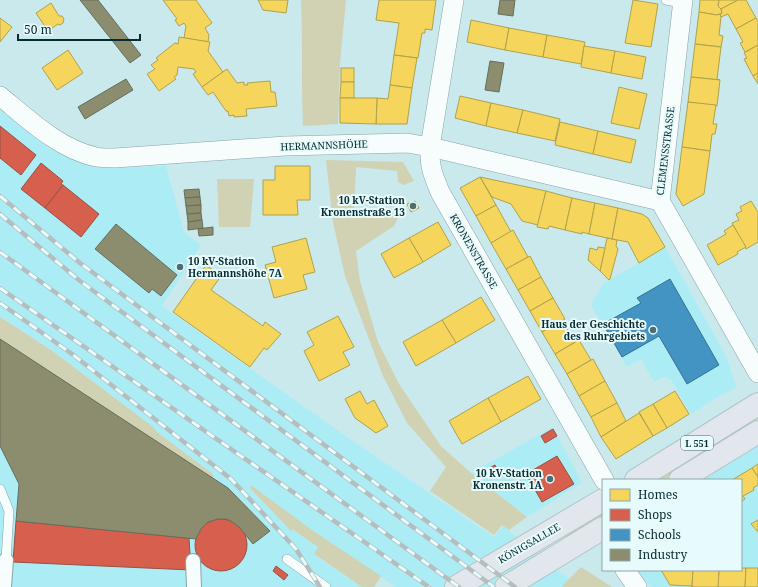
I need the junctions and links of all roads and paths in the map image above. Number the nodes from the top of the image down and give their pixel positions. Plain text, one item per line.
1 (454, 0) edge
2 (677, 1) edge
3 (0, 96) edge
4 (430, 147) junction
5 (660, 201) junction
6 (758, 373) edge
7 (758, 404) edge
8 (758, 432) edge
9 (603, 479) edge
10 (638, 479) edge
11 (682, 479) edge
12 (0, 489) edge
13 (602, 501) edge
14 (601, 532) edge
15 (287, 559) dead end
16 (6, 560) joint
17 (193, 561) dead end
18 (626, 571) edge
19 (0, 587) edge
20 (5, 587) edge
21 (194, 587) edge
22 (326, 587) edge
23 (456, 587) edge
24 (506, 587) edge
25 (637, 587) edge

1 - 4 street, KRONENSTRASSE
2 - 5 street, CLEMENSSTRASSE
3 - 4 street, HERMANNSHÖHE
4 - 5 street, HERMANNSHÖHE
4 - 9 street, KRONENSTRASSE
5 - 6 street, CLEMENSSTRASSE
7 - 10 main road, L 551
8 - 11 main road, L 551
12 - 16 lane
13 - 23 main road, KÖNIGSALLEE
14 - 24 main road
15 - 22 lane
16 - 20 street
17 - 21 street
18 - 25 street
19 - 20 street

